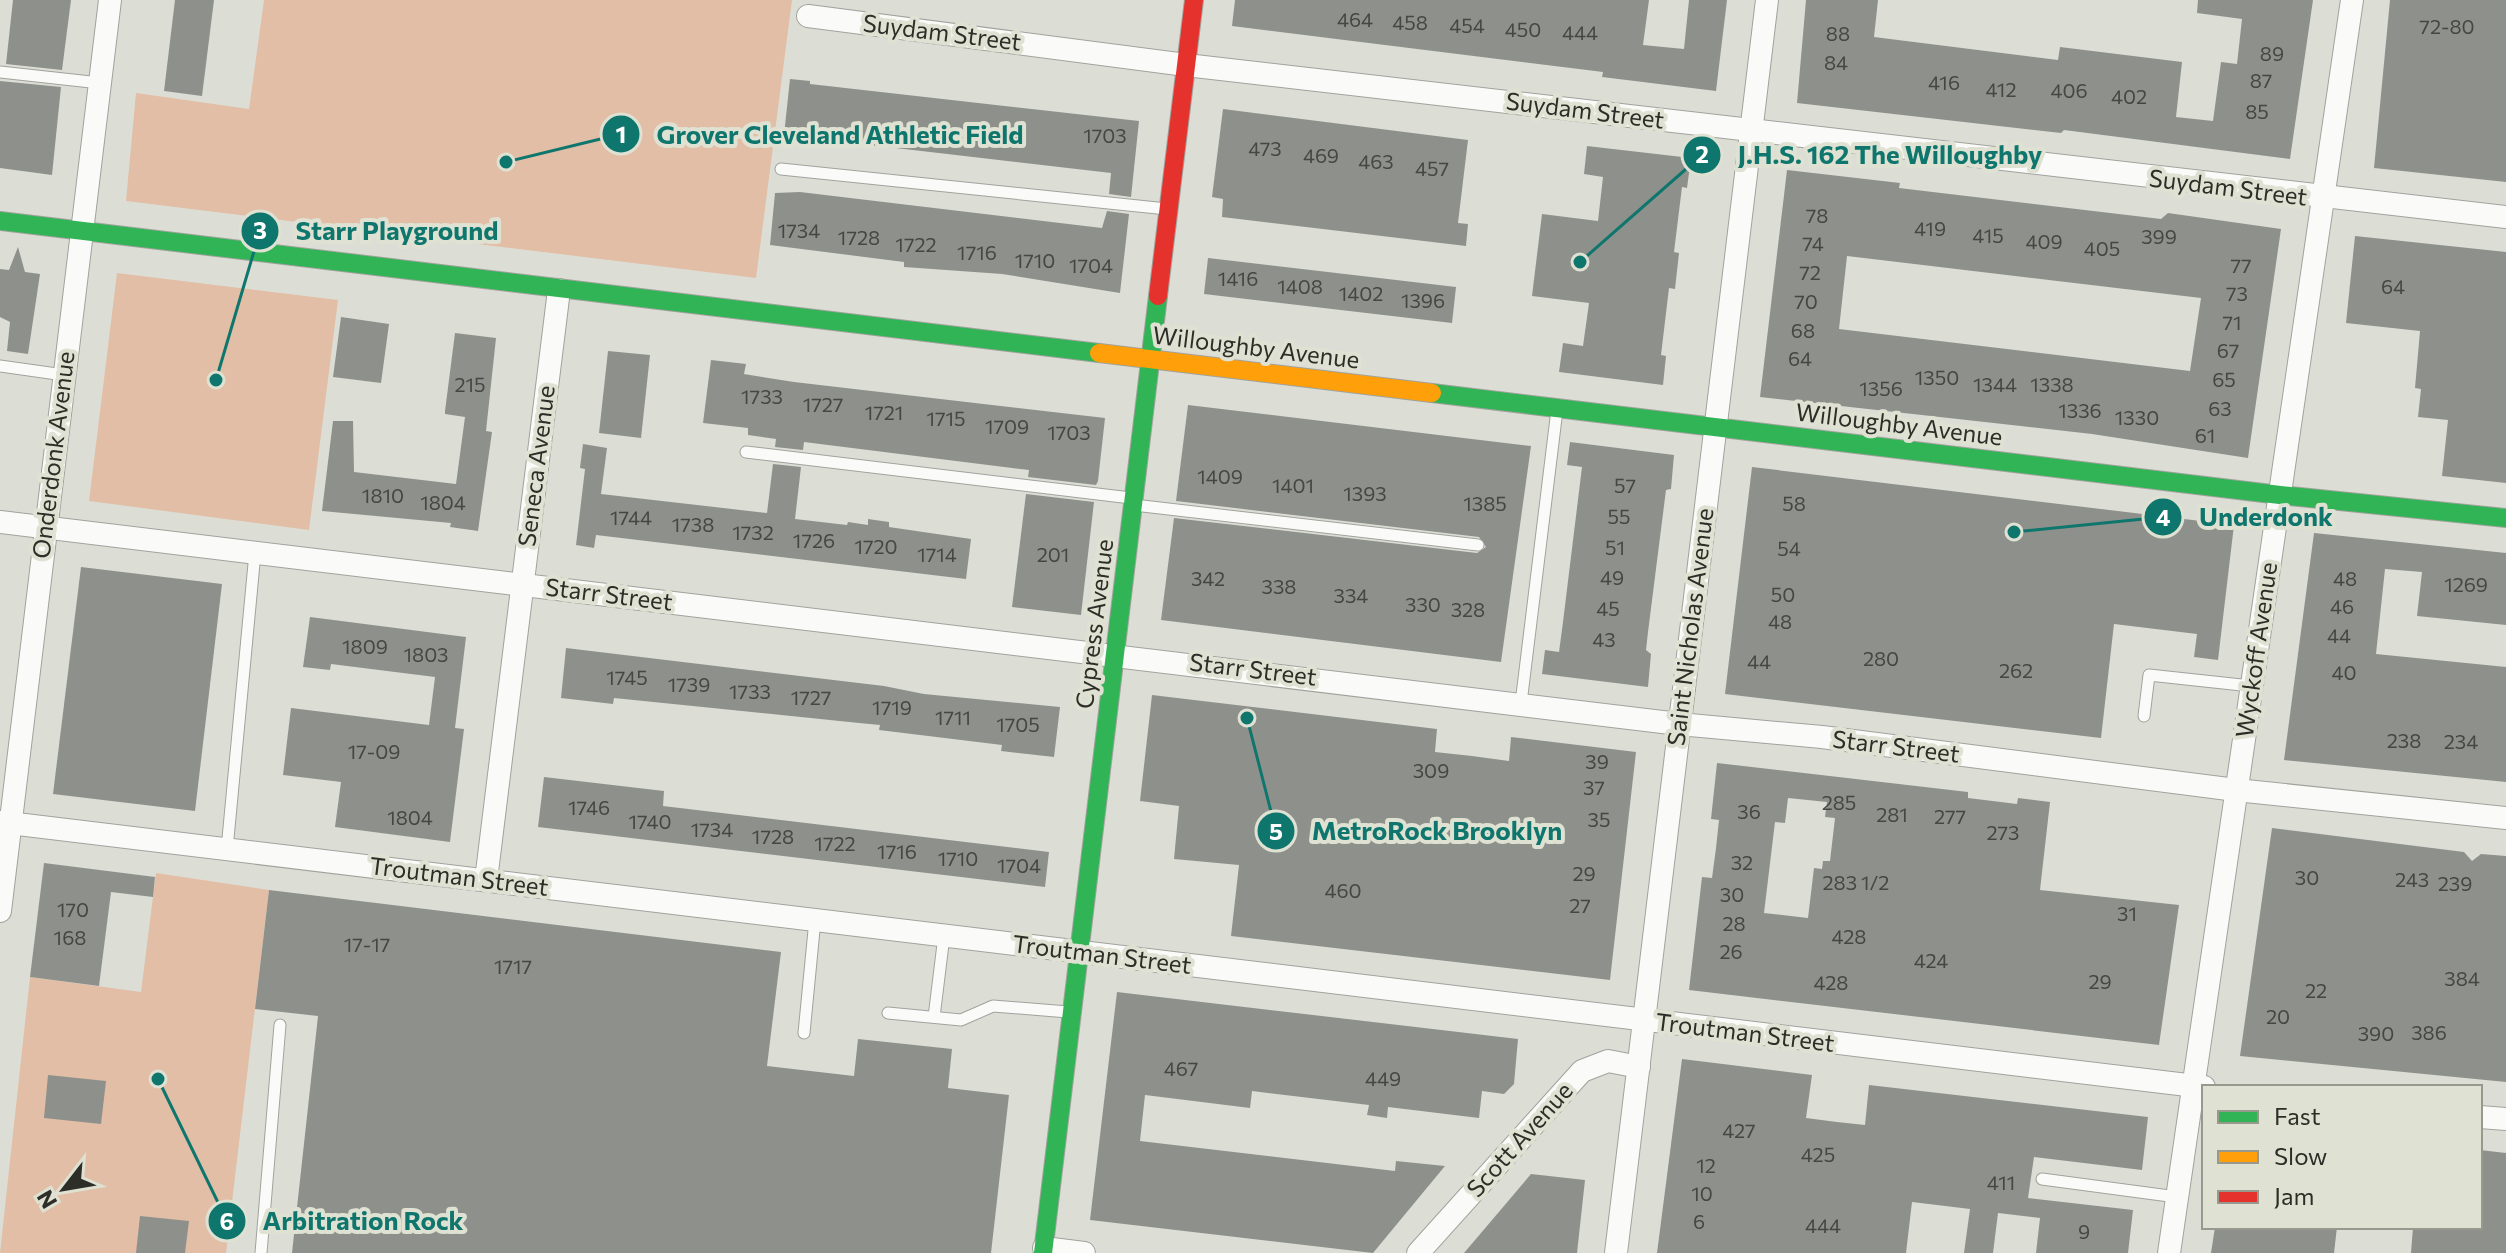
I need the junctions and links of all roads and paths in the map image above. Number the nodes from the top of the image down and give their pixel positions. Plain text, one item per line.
1 (110, 0) edge
2 (1194, 0) edge
3 (1767, 0) edge
4 (2352, 0) edge
5 (808, 16) dead end
6 (1186, 65) junction
7 (0, 72) edge
8 (100, 83) junction
9 (1751, 131) junction
10 (781, 169) dead end
11 (2323, 199) junction
12 (1169, 209) junction
13 (2506, 217) edge
14 (0, 221) edge
15 (82, 231) junction
16 (559, 290) junction
17 (1151, 360) junction
18 (0, 366) edge
19 (64, 375) junction
20 (1557, 409) junction
21 (1715, 427) junction
22 (746, 452) dead end
23 (2280, 495) junction
24 (1134, 502) junction
25 (2506, 518) edge
26 (0, 522) edge
27 (46, 528) junction
28 (1478, 545) dead end
29 (255, 553) junction
30 (523, 585) junction
31 (1116, 654) junction
32 (2251, 686) junction
33 (1521, 703) junction
34 (2144, 716) dead end
35 (1679, 724) junction
36 (2236, 790) junction
37 (2506, 818) edge
38 (5, 823) edge
39 (227, 849) junction
40 (486, 880) junction
41 (0, 911) edge
42 (815, 920) junction
43 (944, 936) junction
44 (1080, 952) junction
45 (888, 1013) dead end
46 (1072, 1013) junction
47 (934, 1017) junction
48 (1644, 1020) junction
49 (280, 1025) dead end
50 (804, 1033) dead end
51 (1639, 1067) junction
52 (2198, 1087) edge
53 (2482, 1117) edge
54 (2506, 1119) edge
55 (2042, 1179) dead end
56 (2177, 1197) junction
57 (1044, 1251) edge
58 (261, 1253) edge
59 (1084, 1253) edge
60 (1418, 1253) edge
61 (1616, 1253) edge
62 (2169, 1253) edge

1 - 8 street, Onderdonk Avenue
2 - 6 street, Cypress Avenue
3 - 9 street, Saint Nicholas Avenue
4 - 11 street, Wyckoff Avenue
5 - 6 street, Suydam Street
6 - 9 street, Suydam Street
6 - 12 street, Cypress Avenue
7 - 8 lane
8 - 15 street, Onderdonk Avenue
9 - 11 street, Suydam Street
9 - 21 street, Saint Nicholas Avenue
10 - 12 lane
11 - 13 street, Suydam Street
11 - 23 street, Wyckoff Avenue
12 - 17 street, Cypress Avenue
14 - 15 street, Willoughby Avenue
15 - 16 street, Willoughby Avenue
15 - 19 street, Onderdonk Avenue
16 - 17 street, Willoughby Avenue
16 - 30 street, Seneca Avenue
17 - 20 street, Willoughby Avenue
17 - 24 street, Cypress Avenue
18 - 19 lane
19 - 27 street, Onderdonk Avenue
20 - 21 street, Willoughby Avenue
20 - 33 lane
21 - 23 street, Willoughby Avenue
21 - 35 street, Saint Nicholas Avenue
22 - 24 lane
23 - 25 street, Willoughby Avenue
23 - 32 street, Wyckoff Avenue
24 - 28 lane
24 - 31 street, Cypress Avenue
26 - 27 street, Starr Street
27 - 29 street, Starr Street
27 - 38 street, Onderdonk Avenue
29 - 30 street, Starr Street
29 - 39 lane
30 - 31 street, Starr Street
30 - 40 street, Seneca Avenue
31 - 33 street, Starr Street
31 - 44 street, Cypress Avenue
32 - 34 lane
32 - 36 street, Wyckoff Avenue
33 - 35 street, Starr Street
35 - 36 street, Starr Street
35 - 48 street, Saint Nicholas Avenue
36 - 37 street, Starr Street
36 - 52 street, Wyckoff Avenue
38 - 39 street, Troutman Street
38 - 41 street, Onderdonk Avenue
39 - 40 street, Troutman Street
40 - 42 street, Troutman Street
42 - 43 street, Troutman Street
42 - 50 lane
43 - 44 street, Troutman Street
43 - 47 lane
44 - 46 street, Cypress Avenue
44 - 48 street, Troutman Street
45 - 47 lane
46 - 47 lane
46 - 57 street, Cypress Avenue
48 - 51 street, Saint Nicholas Avenue
48 - 52 street, Troutman Street
49 - 58 lane
51 - 60 street, Scott Avenue
51 - 61 street, Saint Nicholas Avenue
52 - 56 street, Wyckoff Avenue
53 - 54 street
55 - 56 lane
56 - 62 street, Wyckoff Avenue
57 - 59 street

